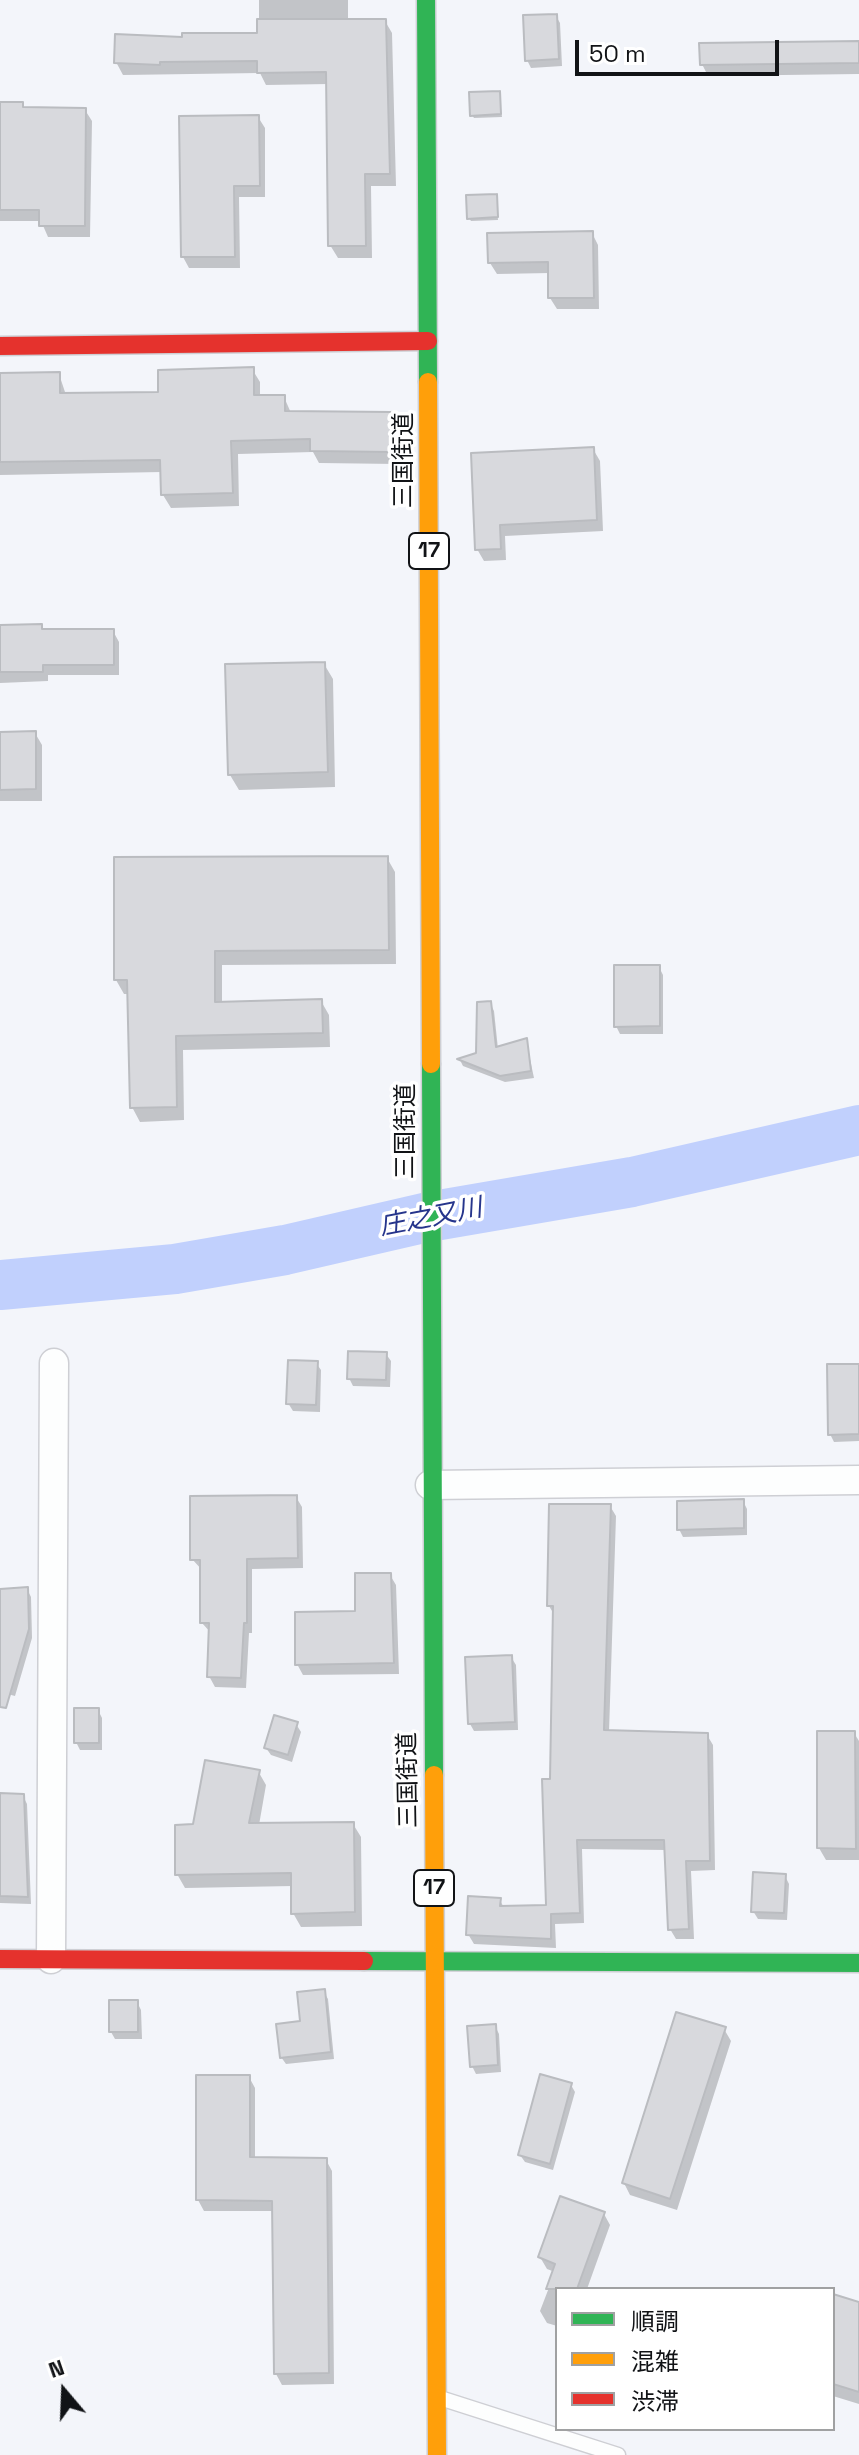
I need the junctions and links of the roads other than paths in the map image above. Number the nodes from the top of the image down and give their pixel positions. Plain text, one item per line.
1 (426, 0) edge
2 (428, 341) junction
3 (0, 346) edge
4 (54, 1363) dead end
5 (859, 1480) edge
6 (430, 1485) junction
7 (0, 1959) edge
8 (51, 1959) junction
9 (435, 1961) junction
10 (859, 1963) edge
11 (436, 2397) junction
12 (437, 2455) edge
13 (618, 2455) edge

1 - 2 main road, 三国街道 / 17
2 - 3 main road
2 - 6 main road, 三国街道 / 17
4 - 8 street
5 - 6 street
6 - 9 main road, 三国街道 / 17
7 - 8 main road
8 - 9 main road
9 - 10 main road
9 - 11 main road, 三国街道 / 17
11 - 12 main road, 三国街道 / 17
11 - 13 lane

